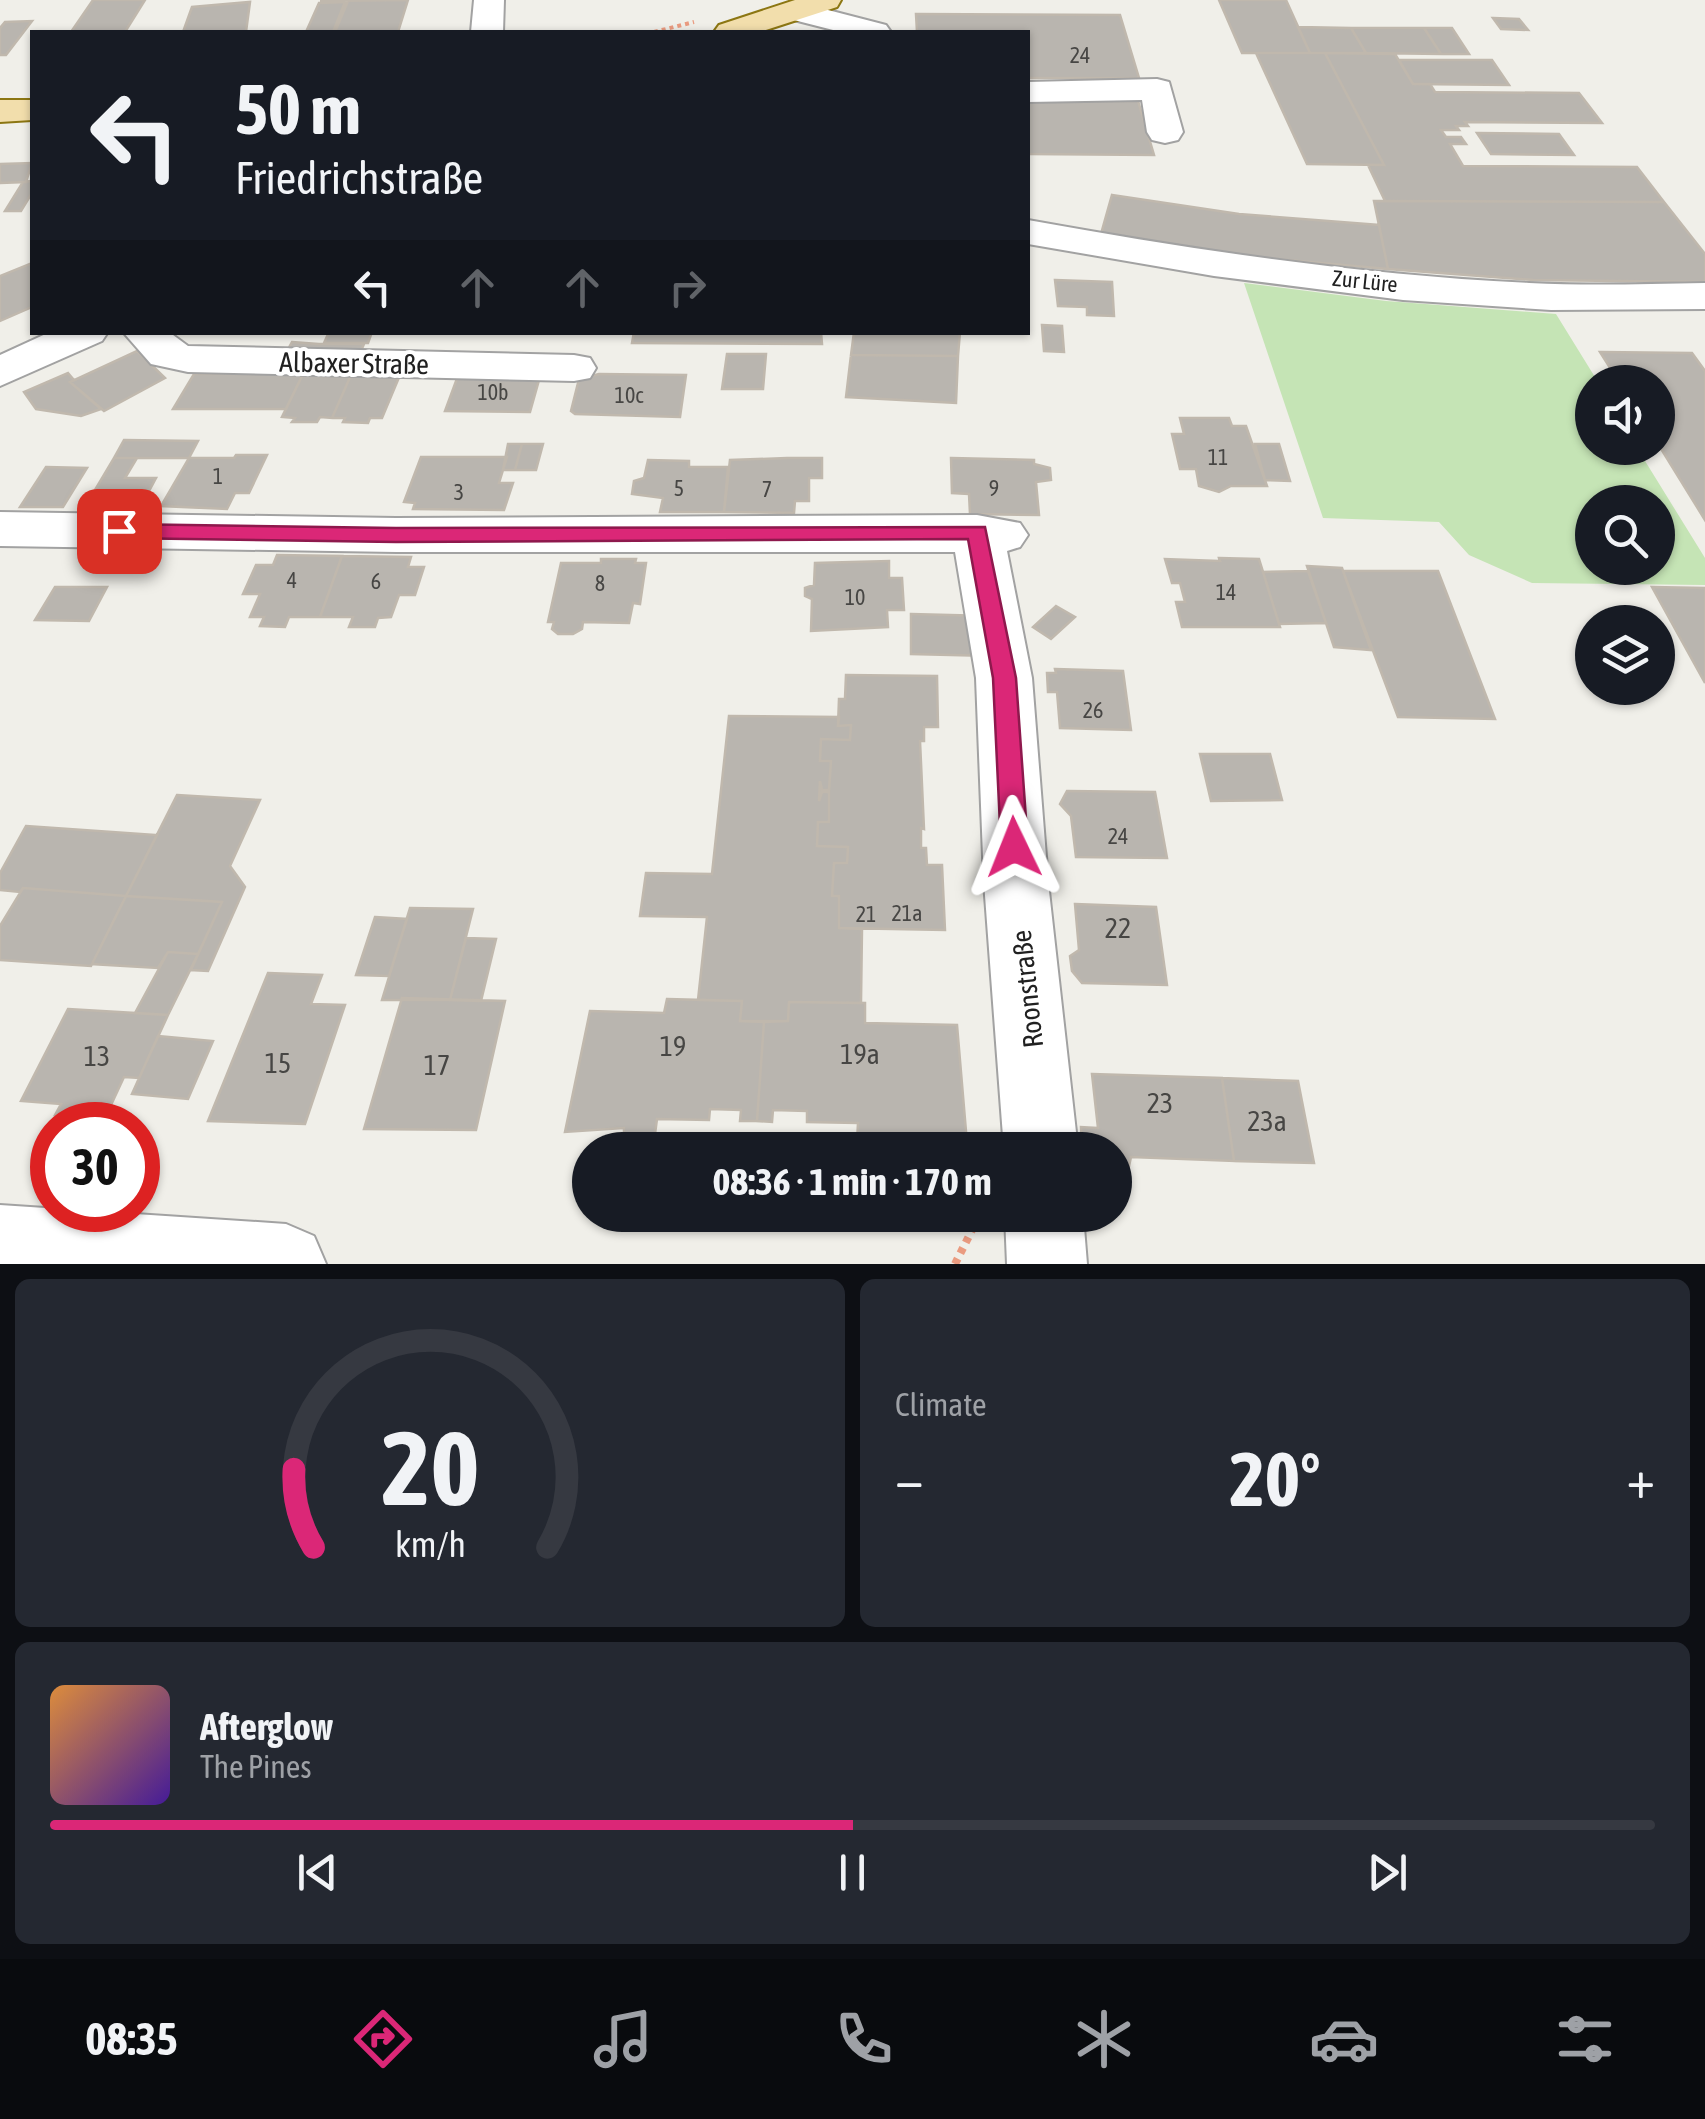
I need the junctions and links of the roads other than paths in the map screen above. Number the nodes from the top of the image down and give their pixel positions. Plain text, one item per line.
1 (488, 0) edge
2 (815, 3) edge
3 (487, 30) edge
4 (736, 30) edge
5 (871, 30) edge
6 (1030, 92) edge
7 (30, 110) edge
8 (0, 111) edge
9 (1165, 132) dead end
10 (1030, 232) edge
11 (1705, 296) edge
12 (80, 335) edge
13 (147, 335) edge
14 (574, 368) dead end
15 (0, 372) edge
16 (0, 529) edge
17 (1038, 1132) edge
18 (1045, 1232) edge
19 (0, 1244) edge
20 (286, 1264) edge
21 (1046, 1264) edge

1 - 3 street
2 - 4 main road
2 - 5 street
6 - 9 street
7 - 8 main road
10 - 11 street, Zur Lüre
12 - 15 street
13 - 14 street, Albaxer Straße
16 - 17 street, Roonstraße
18 - 21 street
19 - 20 street

